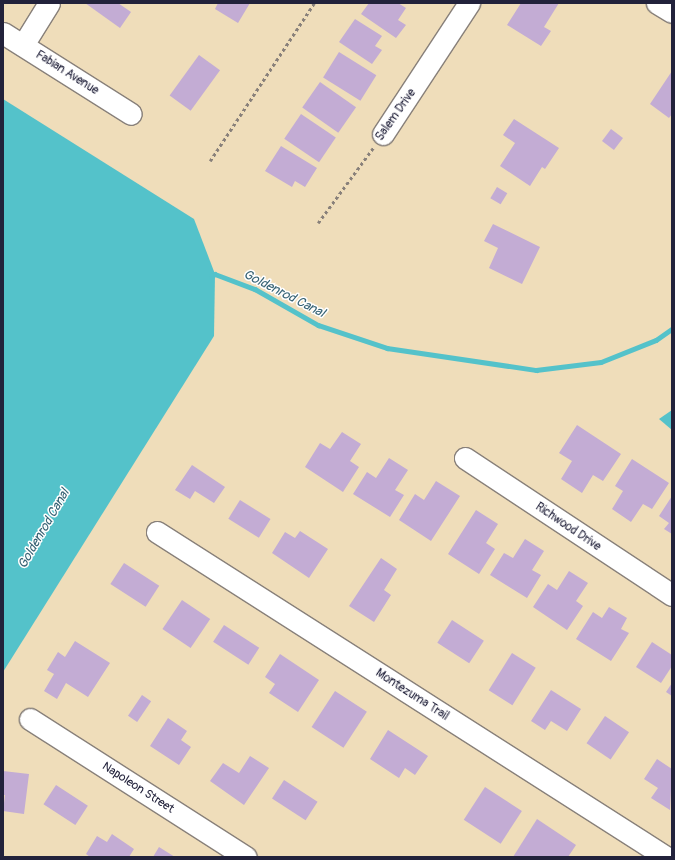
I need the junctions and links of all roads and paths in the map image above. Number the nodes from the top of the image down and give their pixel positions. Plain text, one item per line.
1 (49, 3) edge
2 (314, 3) edge
3 (469, 3) edge
4 (657, 3) edge
5 (672, 12) edge
6 (3, 33) edge
7 (23, 45) junction
8 (131, 114) dead end
9 (383, 134) joint
10 (210, 162) dead end
11 (318, 223) dead end
12 (465, 458) dead end
13 (157, 532) dead end
14 (672, 595) edge
15 (30, 719) dead end
16 (246, 857) edge
17 (666, 857) edge

1 - 7 street
2 - 10 path
3 - 9 street, Salem Drive
4 - 5 street
6 - 7 street, Fabian Avenue
7 - 8 street, Fabian Avenue
9 - 11 path, Salem Drive
12 - 14 street, Richwood Drive
13 - 17 street, Montezuma Trail
15 - 16 street, Napoleon Street

